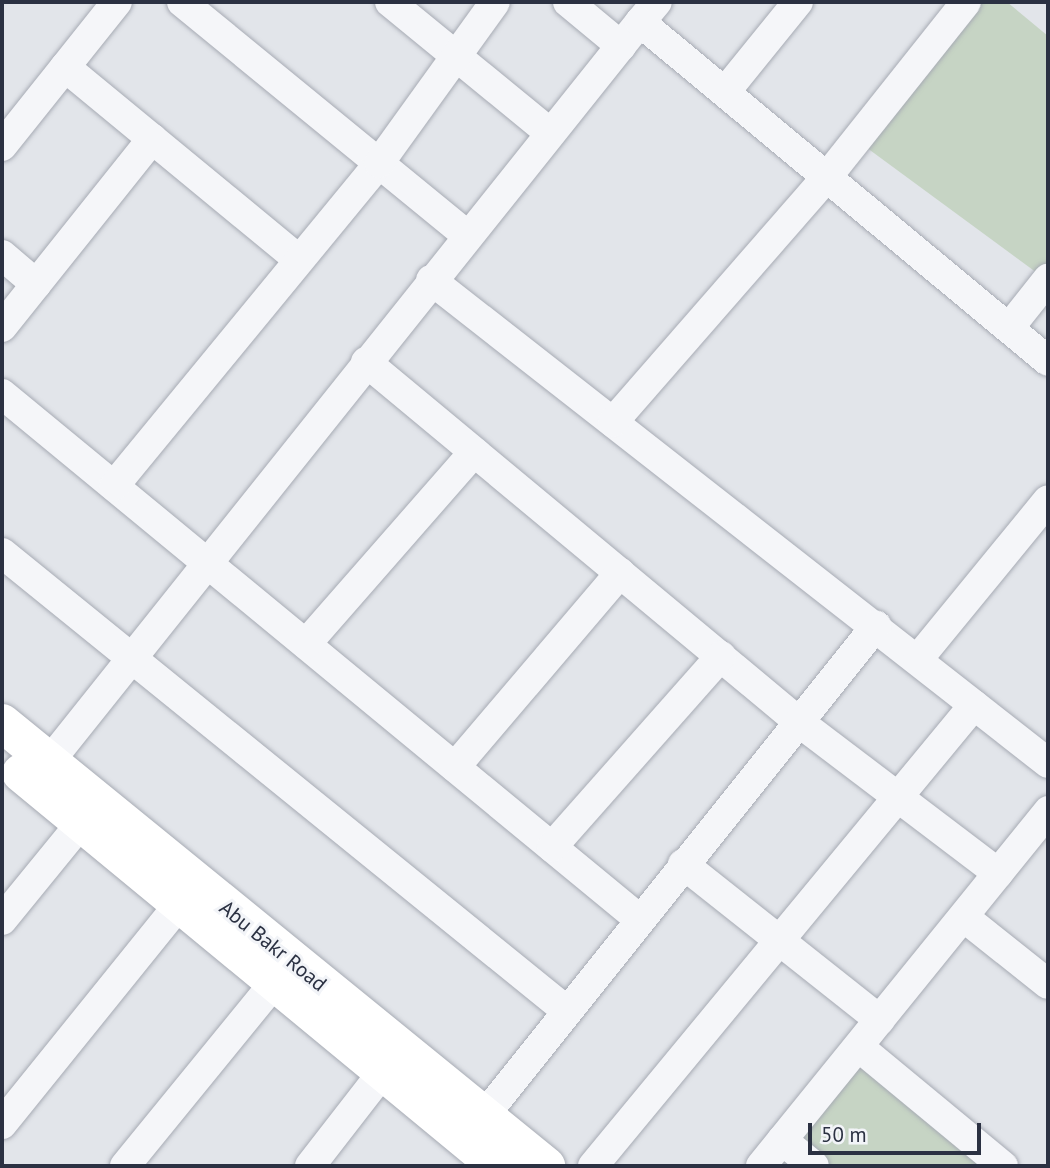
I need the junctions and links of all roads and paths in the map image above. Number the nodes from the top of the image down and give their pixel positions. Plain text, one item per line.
1 (117, 2) edge
2 (182, 2) edge
3 (390, 2) edge
4 (495, 2) edge
5 (568, 2) edge
6 (798, 2) edge
7 (966, 2) edge
8 (649, 12) edge
9 (621, 46) junction
10 (454, 54) junction
11 (65, 67) junction
12 (725, 92) junction
13 (550, 133) junction
14 (152, 139) junction
15 (2, 146) edge
16 (379, 163) junction
17 (827, 177) junction
18 (467, 235) junction
19 (2, 255) edge
20 (299, 260) junction
21 (1048, 279) edge
22 (431, 280) junction
23 (36, 284) junction
24 (2, 327) edge
25 (1009, 328) junction
26 (1048, 361) edge
27 (366, 362) junction
28 (2, 394) edge
29 (612, 422) junction
30 (474, 452) junction
31 (114, 486) junction
32 (1048, 500) edge
33 (2, 553) edge
34 (206, 562) junction
35 (620, 573) junction
36 (877, 626) junction
37 (306, 644) junction
38 (721, 656) junction
39 (132, 659) junction
40 (918, 659) junction
41 (974, 705) junction
42 (799, 722) junction
43 (2, 723) edge
44 (2, 757) edge
45 (49, 762) junction
46 (1048, 763) edge
47 (455, 767) junction
48 (900, 798) junction
49 (1048, 811) edge
50 (81, 824) junction
51 (552, 847) junction
52 (683, 864) junction
53 (998, 873) junction
54 (179, 905) junction
55 (965, 918) junction
56 (639, 919) junction
57 (2, 920) edge
58 (778, 939) junction
59 (274, 983) junction
60 (1048, 984) edge
61 (567, 1011) junction
62 (880, 1020) junction
63 (859, 1047) junction
64 (391, 1061) junction
65 (484, 1115) junction
66 (4, 1116) edge
67 (782, 1140) junction
68 (493, 1165) edge
69 (125, 1166) edge
70 (310, 1166) edge
71 (546, 1166) edge
72 (593, 1166) edge
73 (761, 1166) edge
74 (814, 1166) edge
75 (1003, 1166) edge

1 - 11 street
2 - 16 street
3 - 10 street
4 - 10 street
5 - 9 street
6 - 12 street
7 - 17 street
8 - 9 street
8 - 12 street
9 - 13 street
10 - 13 street
10 - 16 street
11 - 14 street
11 - 15 street
12 - 17 street
13 - 18 street
14 - 20 street
14 - 23 street
16 - 18 street
16 - 20 street
17 - 25 street
17 - 29 street
18 - 22 street
19 - 23 street
20 - 31 street
21 - 25 street
22 - 27 street
22 - 29 street
23 - 24 street
25 - 26 street
27 - 30 street
27 - 34 street
28 - 31 street
29 - 36 street
30 - 35 street
30 - 37 street
31 - 34 street
32 - 40 street
33 - 39 street
34 - 37 street
34 - 39 street
35 - 38 street
35 - 47 street
36 - 40 street
36 - 42 street
37 - 47 street
38 - 42 street
38 - 51 street
39 - 45 street
39 - 61 street
40 - 41 street
41 - 46 street
41 - 48 street
42 - 48 street
42 - 52 street
43 - 45 main road, Abu Bakr Road
44 - 50 main road, Abu Bakr Road
45 - 64 main road, Abu Bakr Road
47 - 51 street
48 - 53 street
48 - 58 street
49 - 53 street
50 - 54 main road, Abu Bakr Road
50 - 57 street
51 - 56 street
52 - 56 street
52 - 58 street
53 - 55 street
54 - 59 main road, Abu Bakr Road
54 - 66 street
55 - 60 street
55 - 62 street
56 - 61 street
58 - 62 street
58 - 72 street
59 - 64 main road, Abu Bakr Road
59 - 69 street
61 - 65 street
62 - 63 street
63 - 67 street
63 - 75 street
64 - 65 main road, Abu Bakr Road
64 - 68 main road, Abu Bakr Road
64 - 70 street
65 - 71 main road, Abu Bakr Road
67 - 73 street
67 - 74 street

